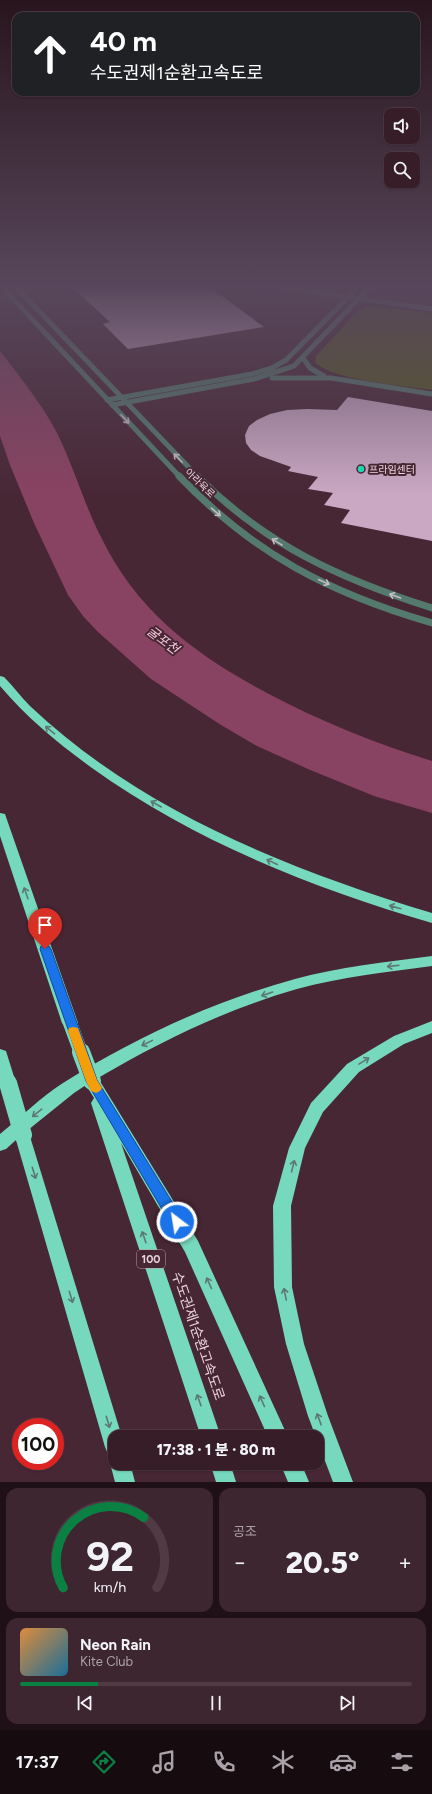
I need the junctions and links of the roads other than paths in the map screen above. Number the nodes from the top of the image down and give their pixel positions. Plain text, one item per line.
1 (67, 357) edge
2 (81, 357) edge
3 (289, 357) edge
4 (303, 358) joint
5 (331, 378) junction
6 (254, 379) junction
7 (432, 394) edge
8 (120, 398) junction
9 (107, 400) junction
10 (126, 403) junction
11 (112, 405) junction
12 (432, 608) edge
13 (432, 624) edge
14 (0, 679) edge
15 (0, 817) edge
16 (432, 918) edge
17 (432, 961) edge
18 (432, 1027) edge
19 (0, 1055) edge
20 (92, 1081) junction
21 (0, 1144) edge
22 (110, 1430) edge
23 (209, 1430) edge
24 (275, 1430) edge
25 (122, 1470) edge
26 (222, 1470) edge
27 (293, 1470) edge
28 (125, 1482) edge
29 (226, 1482) edge
30 (299, 1482) edge
31 (343, 1482) edge

1 - 9 street, 아라육로
2 - 8 street, 아라육로
3 - 8 street
4 - 5 street
4 - 6 street
5 - 6 street
5 - 7 street
6 - 10 street
8 - 9 street
8 - 10 street, 아라육로
9 - 11 street, 아라육로
10 - 11 street
12 -> 10 street, 아라육로
11 -> 13 street, 아라육로
16 -> 14 highway
20 -> 15 highway, 수도권제1순환고속도로 / 100, bridge
17 -> 21 highway
31 -> 18 highway
19 -> 22 highway, bridge
23 -> 20 highway, 수도권제1순환고속도로 / 100
24 -> 20 highway
25 - 28 highway
26 - 29 highway
27 - 30 highway

